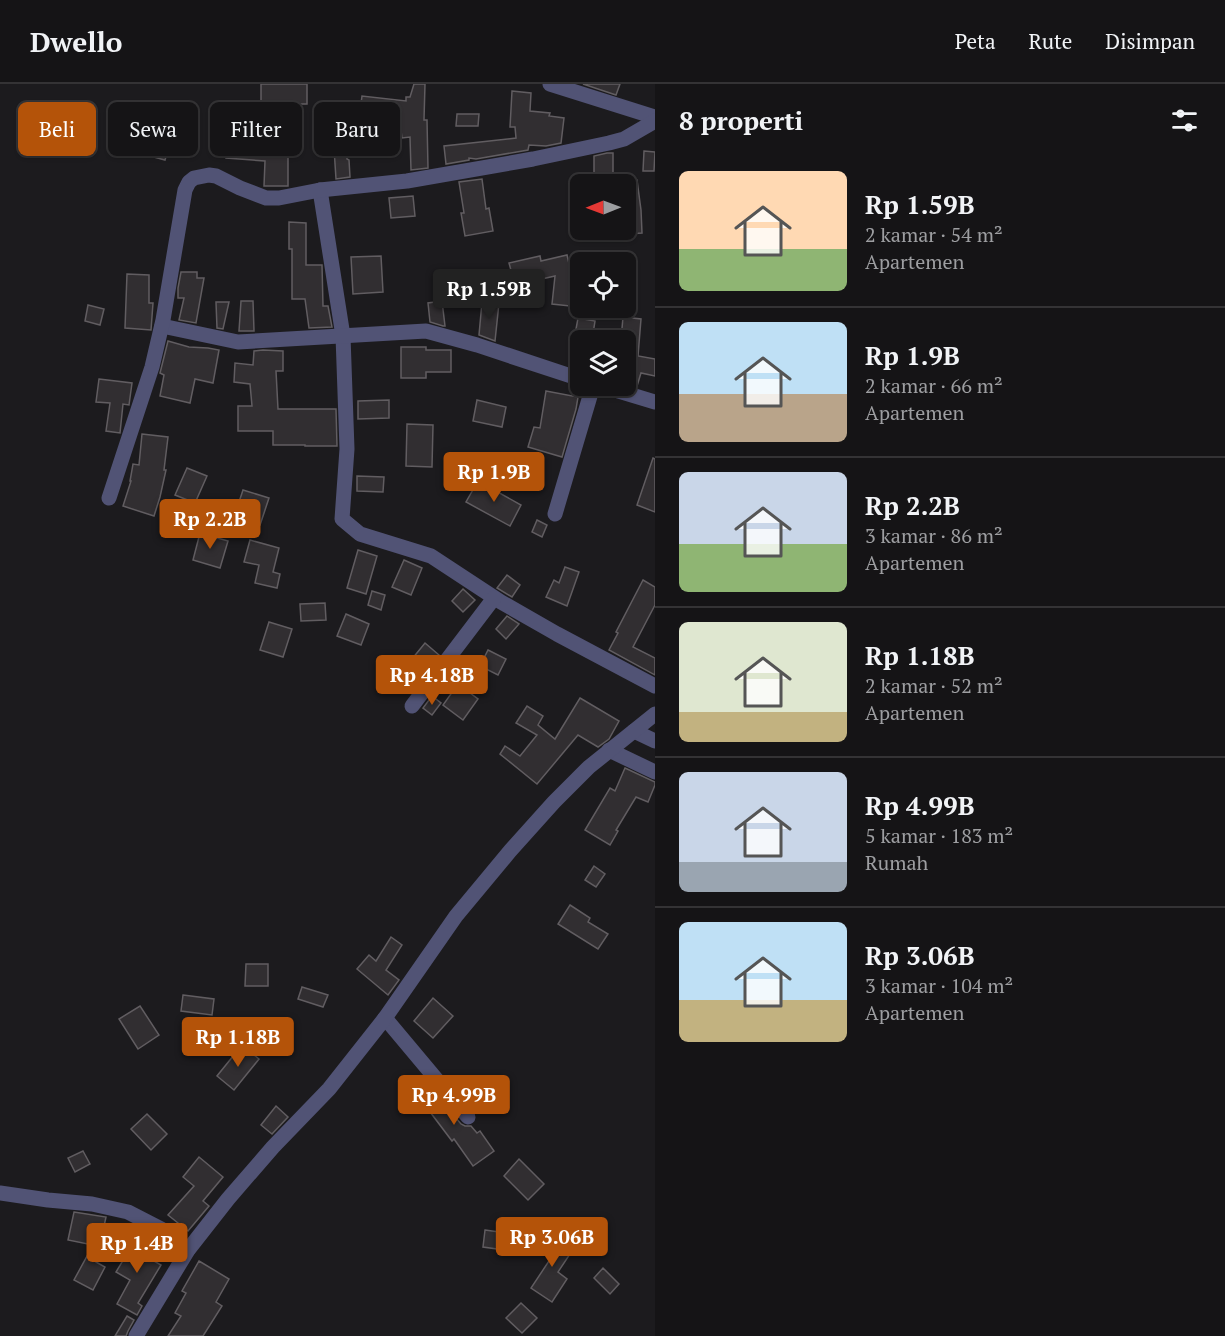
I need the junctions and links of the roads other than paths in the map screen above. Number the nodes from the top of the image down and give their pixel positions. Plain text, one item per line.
1 (550, 84) edge
2 (655, 119) edge
3 (320, 190) junction
4 (162, 326) junction
5 (343, 336) junction
6 (570, 376) edge
7 (590, 396) edge
8 (635, 396) edge
9 (655, 402) edge
10 (109, 498) dead end
11 (555, 514) dead end
12 (494, 598) junction
13 (655, 686) edge
14 (412, 706) dead end
15 (655, 714) edge
16 (634, 731) junction
17 (655, 741) edge
18 (609, 750) junction
19 (655, 772) edge
20 (385, 1018) junction
21 (468, 1117) dead end
22 (0, 1193) edge
23 (188, 1250) junction
24 (136, 1336) edge

1 - 2 street
2 - 3 street
3 - 4 street
3 - 5 street
4 - 5 street
4 - 10 street
5 - 6 street
5 - 12 street
7 - 11 street
8 - 9 street
12 - 13 street
12 - 14 street
15 - 16 street
16 - 17 street
16 - 18 street
18 - 19 street
18 - 20 street
20 - 21 street
20 - 23 street
22 - 23 street
23 - 24 street

